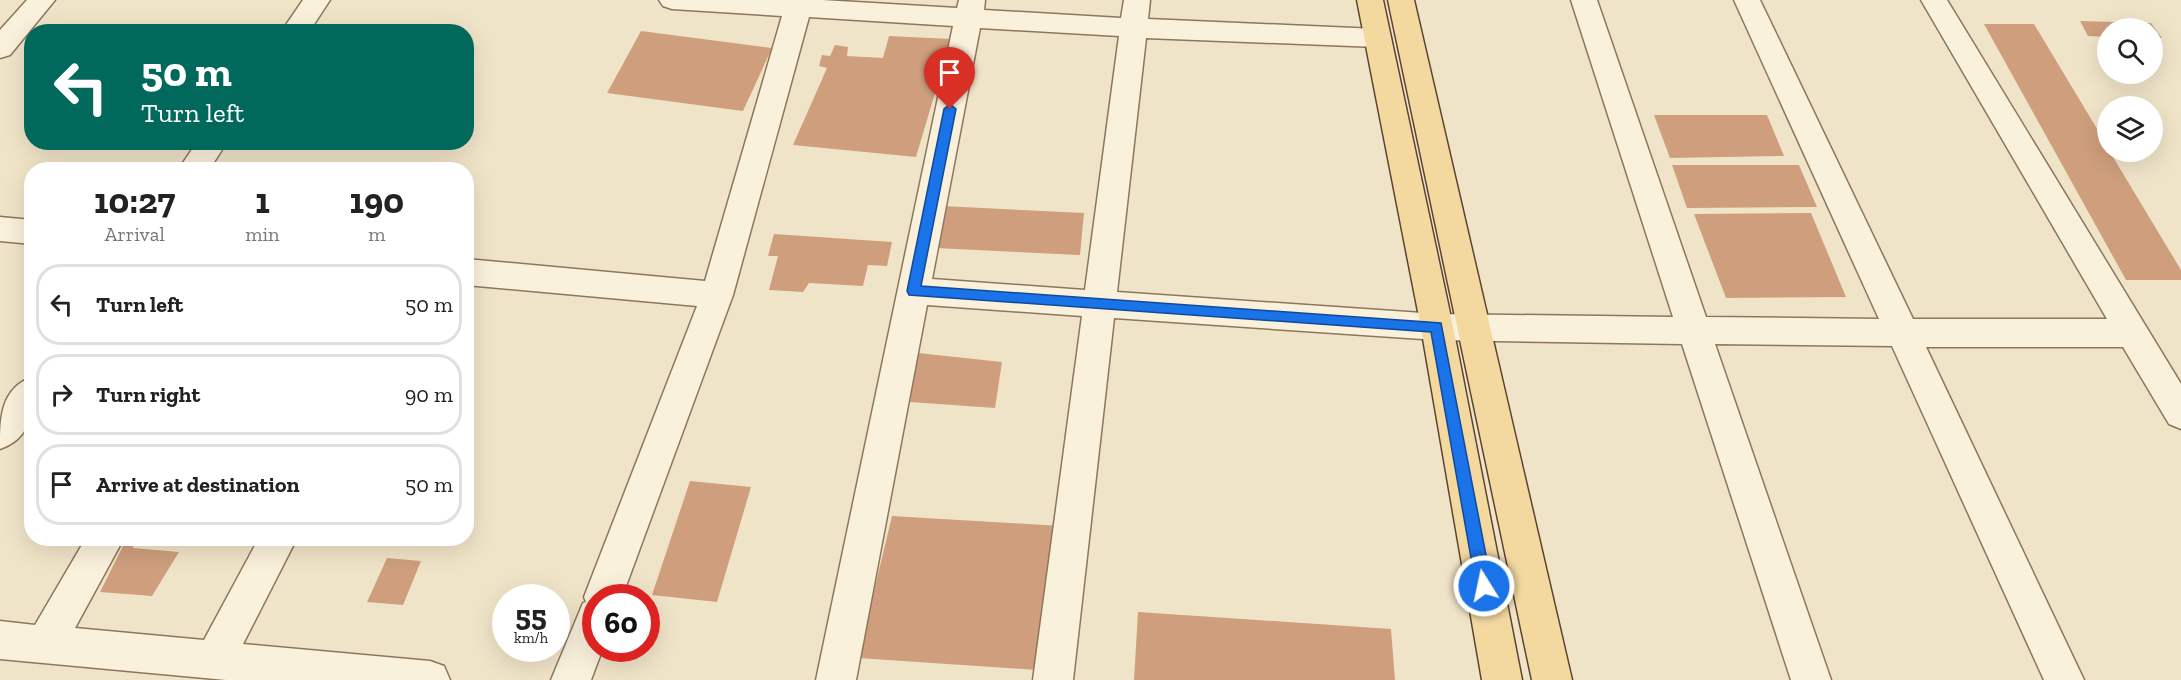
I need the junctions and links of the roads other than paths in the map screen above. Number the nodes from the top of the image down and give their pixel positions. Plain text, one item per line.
1 (42, 0) edge
2 (317, 0) edge
3 (672, 0) edge
4 (1370, 0) edge
5 (1401, 0) edge
6 (1584, 0) edge
7 (1747, 0) edge
8 (1934, 0) edge
9 (798, 8) junction
10 (970, 9) edge
11 (1136, 14) edge
12 (300, 24) edge
13 (1377, 38) junction
14 (0, 48) edge
15 (0, 229) edge
16 (24, 231) edge
17 (474, 273) edge
18 (913, 291) junction
19 (717, 295) junction
20 (1100, 306) junction
21 (1437, 327) junction
22 (1476, 327) junction
23 (1693, 330) junction
24 (1903, 333) junction
25 (2134, 333) junction
26 (24, 402) edge
27 (2181, 414) edge
28 (0, 434) edge
29 (100, 546) edge
30 (275, 546) edge
31 (608, 584) edge
32 (0, 640) edge
33 (45, 644) junction
34 (582, 652) edge
35 (214, 660) junction
36 (430, 680) edge
37 (571, 680) edge
38 (836, 680) edge
39 (1053, 680) edge
40 (1502, 680) edge
41 (1552, 680) edge
42 (1812, 680) edge
43 (2064, 680) edge

1 - 14 street
2 - 12 street
3 - 9 street
4 - 13 main road
5 - 22 main road
6 - 23 street
7 - 24 street
8 - 25 street
9 - 10 street
9 - 19 street
10 - 11 street
10 - 18 street
11 - 13 street
11 - 20 street
13 - 21 main road
15 - 16 street
17 - 19 street
18 - 20 street
18 - 38 street
19 - 31 street
20 - 21 street
20 - 39 street
21 - 22 street
21 - 40 main road
22 - 23 street
22 - 41 main road
23 - 24 street
23 - 42 street
24 - 25 street
24 - 43 street
25 - 27 street
26 - 28 street
29 - 33 street
30 - 35 street
32 - 33 street
33 - 35 street
34 - 37 street
35 - 36 street

